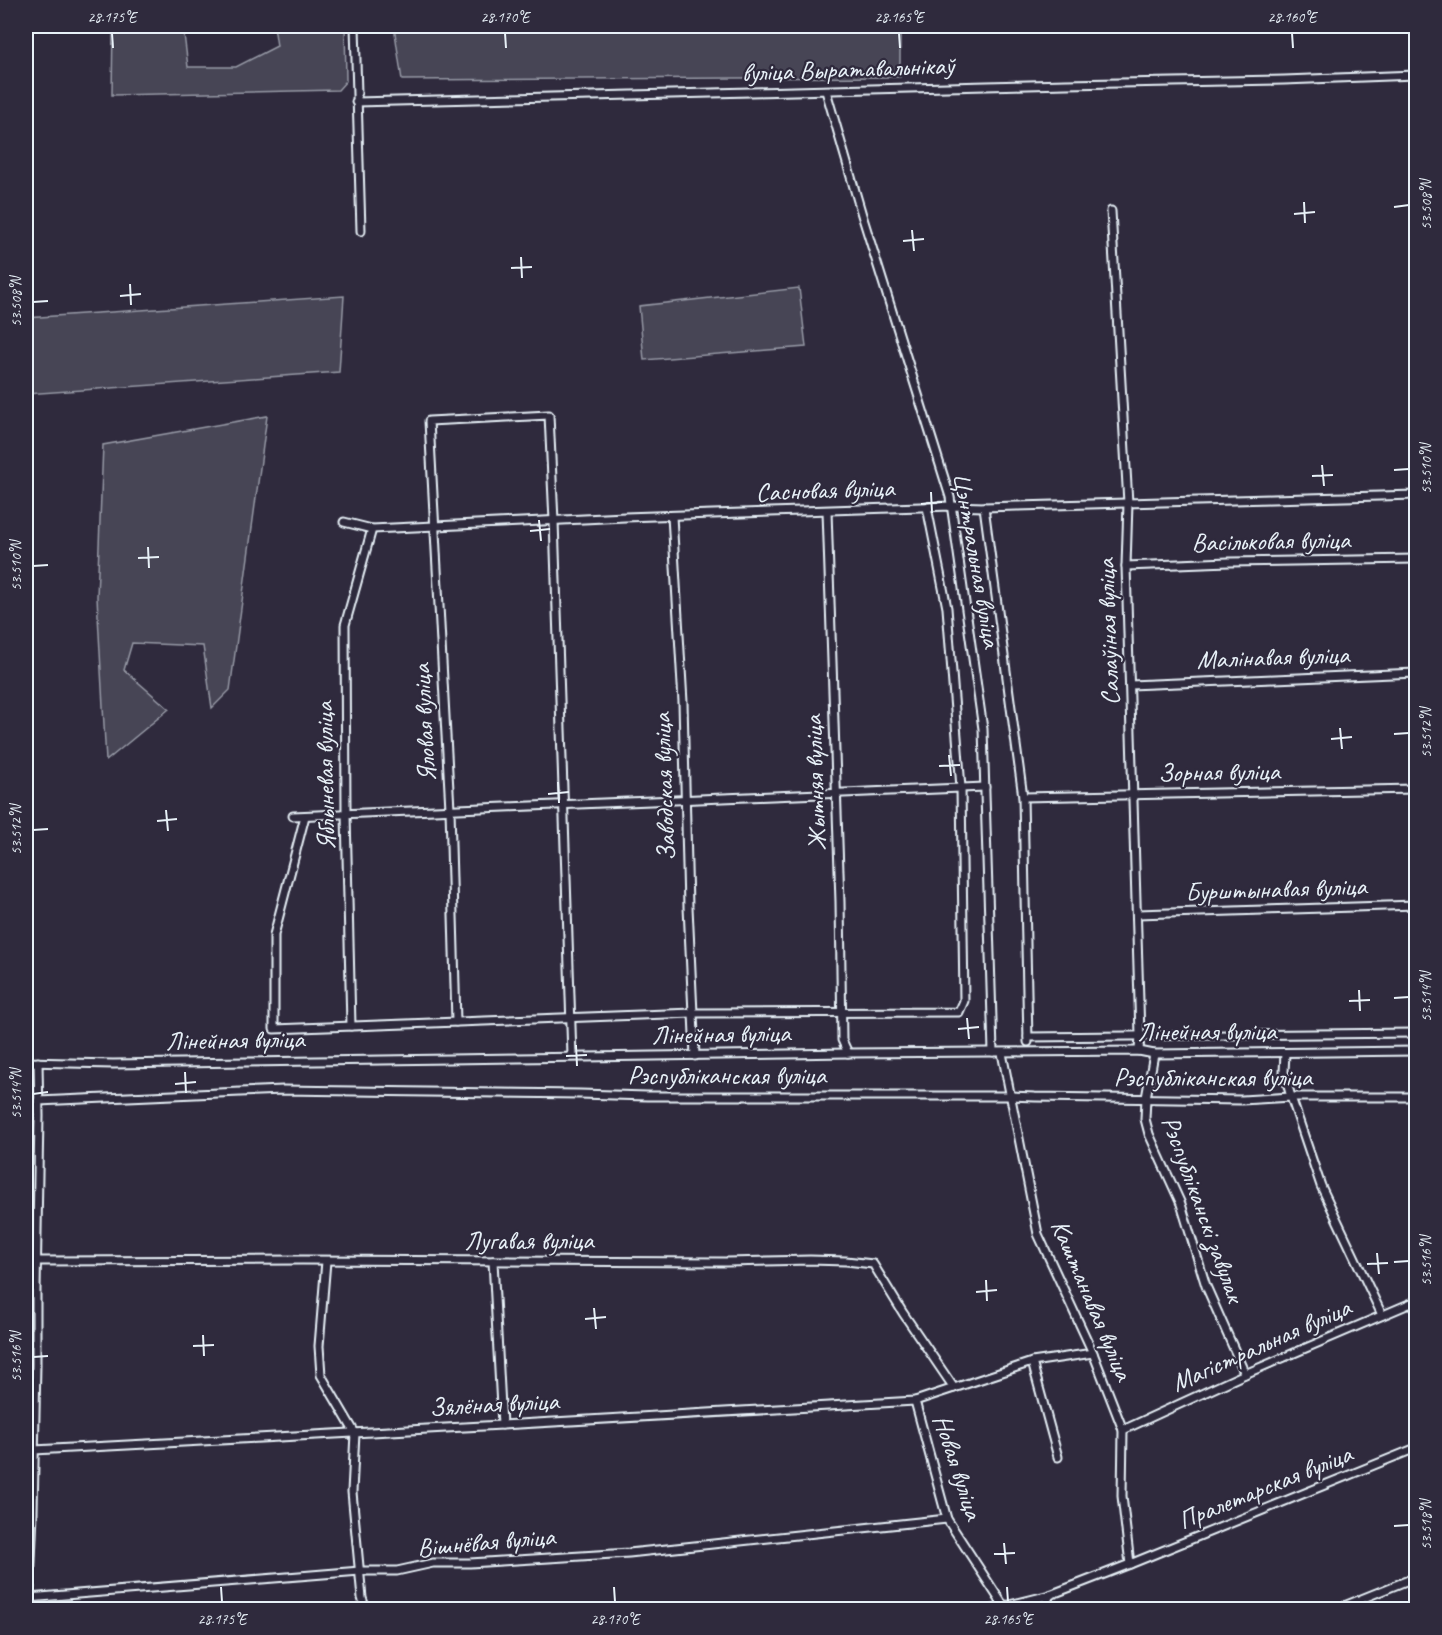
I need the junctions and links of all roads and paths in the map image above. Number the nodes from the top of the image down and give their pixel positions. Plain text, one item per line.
1 (355, 26) edge
2 (1416, 75) edge
3 (826, 90) junction
4 (356, 102) junction
5 (1112, 211) dead end
6 (361, 231) dead end
7 (1416, 495) edge
8 (1128, 503) junction
9 (951, 506) junction
10 (927, 507) junction
11 (984, 507) junction
12 (827, 511) junction
13 (672, 516) junction
14 (554, 521) junction
15 (344, 522) dead end
16 (436, 526) junction
17 (372, 529) junction
18 (1416, 559) edge
19 (1126, 566) junction
20 (1416, 673) edge
21 (1130, 685) junction
22 (985, 787) junction
23 (961, 788) junction
24 (1416, 789) edge
25 (837, 794) junction
26 (1133, 794) junction
27 (1023, 797) junction
28 (685, 800) junction
29 (564, 805) junction
30 (450, 809) junction
31 (346, 814) junction
32 (293, 816) dead end
33 (305, 816) junction
34 (1416, 905) edge
35 (1137, 914) junction
36 (842, 1012) junction
37 (693, 1013) junction
38 (572, 1018) junction
39 (456, 1022) junction
40 (351, 1026) junction
41 (1416, 1033) edge
42 (1140, 1035) junction
43 (1028, 1039) joint
44 (1139, 1051) junction
45 (1416, 1051) edge
46 (848, 1053) junction
47 (993, 1053) junction
48 (1002, 1053) junction
49 (1285, 1053) junction
50 (1154, 1054) junction
51 (572, 1056) junction
52 (695, 1056) junction
53 (26, 1062) edge
54 (38, 1062) junction
55 (1010, 1096) junction
56 (1291, 1097) junction
57 (1416, 1097) edge
58 (1146, 1098) junction
59 (38, 1101) junction
60 (326, 1261) junction
61 (493, 1261) junction
62 (37, 1262) junction
63 (1416, 1301) edge
64 (1382, 1315) junction
65 (1093, 1353) junction
66 (1032, 1362) junction
67 (1245, 1374) junction
68 (954, 1388) junction
69 (915, 1401) junction
70 (502, 1425) junction
71 (1123, 1430) junction
72 (355, 1432) junction
73 (1416, 1448) edge
74 (34, 1450) junction
75 (1058, 1457) dead end
76 (947, 1520) junction
77 (1130, 1564) junction
78 (360, 1571) junction
79 (1416, 1577) edge
80 (1050, 1595) junction
81 (28, 1598) junction
82 (1003, 1605) junction
83 (27, 1610) edge
84 (366, 1610) edge
85 (989, 1610) edge
86 (1035, 1610) edge
87 (1048, 1610) edge
88 (1334, 1610) edge

1 - 4 street
2 - 3 street, вуліца Выратавальнікаў
3 - 4 street, вуліца Выратавальнікаў
3 - 9 street, Цэнтральная вуліца
4 - 6 street
5 - 8 street, Салаўіная вуліца
7 - 8 street, Сасновая вуліца
8 - 11 street, Сасновая вуліца
8 - 19 street, Салаўіная вуліца
9 - 10 street, Сасновая вуліца
9 - 11 street, Сасновая вуліца
9 - 22 street, Цэнтральная вуліца
10 - 12 street, Сасновая вуліца
10 - 23 street
11 - 27 street, Цэнтральная вуліца
12 - 13 street, Сасновая вуліца
12 - 25 street, Жытняя вуліца
13 - 14 street, Сасновая вуліца
13 - 28 street, Заводская вуліца
14 - 16 street, Сасновая вуліца
14 - 16 street, Яловая вуліца
14 - 29 street
15 - 17 street, Сасновая вуліца
16 - 17 street, Сасновая вуліца
16 - 30 street, Яловая вуліца
17 - 31 street, Яблыневая вуліца
18 - 19 street, Васільковая вуліца
19 - 21 street, Салаўіная вуліца
20 - 21 street, Малінавая вуліца
21 - 26 street, Салаўіная вуліца
22 - 23 street
22 - 47 street, Цэнтральная вуліца
23 - 25 street
23 - 36 street
24 - 26 street, Зорная вуліца
25 - 28 street
25 - 36 street, Жытняя вуліца
26 - 27 street, Зорная вуліца
26 - 35 street, Салаўіная вуліца
27 - 43 street, Цэнтральная вуліца
28 - 29 street
28 - 37 street, Заводская вуліца
29 - 30 street
29 - 38 street
30 - 31 street
30 - 39 street, Яловая вуліца
31 - 33 street
31 - 40 street, Яблыневая вуліца
32 - 33 street
33 - 40 street
34 - 35 street, Бурштынавая вуліца
35 - 42 street, Салаўіная вуліца
36 - 37 street
36 - 46 street, Жытняя вуліца
37 - 38 street
37 - 52 street, Заводская вуліца
38 - 39 street
38 - 51 street
39 - 40 street
41 - 42 street, Лінейная вуліца
42 - 43 street, Лінейная вуліца
42 - 44 street, Салаўіная вуліца
44 - 48 street, Лінейная вуліца
44 - 50 street, Лінейная вуліца
45 - 49 street, Лінейная вуліца
46 - 47 street, Лінейная вуліца
46 - 52 street, Лінейная вуліца
47 - 48 street, Лінейная вуліца
48 - 55 street, Каштанавая вуліца
49 - 50 street, Лінейная вуліца
49 - 56 street
50 - 58 street, Рэспубліканскі завулак
51 - 52 street, Лінейная вуліца
51 - 54 street, Лінейная вуліца
53 - 54 street, Лінейная вуліца
54 - 59 street
55 - 58 street, Рэспубліканская вуліца
55 - 59 street, Рэспубліканская вуліца
55 - 65 street, Каштанавая вуліца
56 - 57 street, Рэспубліканская вуліца
56 - 58 street, Рэспубліканская вуліца
56 - 64 street
58 - 67 street, Рэспубліканскі завулак
59 - 62 street
60 - 61 street, Лугавая вуліца
60 - 62 street, Лугавая вуліца
60 - 72 street
61 - 68 street, Лугавая вуліца
61 - 70 street
62 - 74 street
63 - 64 street, Магістральная вуліца
64 - 67 street, Магістральная вуліца
65 - 66 street, Зялёная вуліца
65 - 71 street, Каштанавая вуліца
66 - 68 street, Зялёная вуліца
66 - 75 street
67 - 71 street, Магістральная вуліца
68 - 69 street, Зялёная вуліца
69 - 70 street, Зялёная вуліца
69 - 76 street, Новая вуліца
70 - 72 street, Зялёная вуліца
71 - 77 street, Каштанавая вуліца
72 - 74 street, Зялёная вуліца
72 - 78 street
73 - 77 street, Пралетарская вуліца
74 - 81 street
76 - 78 street, Вішнёвая вуліца
76 - 82 street, Новая вуліца
77 - 80 street, Пралетарская вуліца
78 - 81 street, Вішнёвая вуліца
78 - 84 street
79 - 88 street
80 - 82 street, Пралетарская вуліца
80 - 87 street
81 - 83 street
82 - 85 street, Пралетарская вуліца
82 - 86 street

